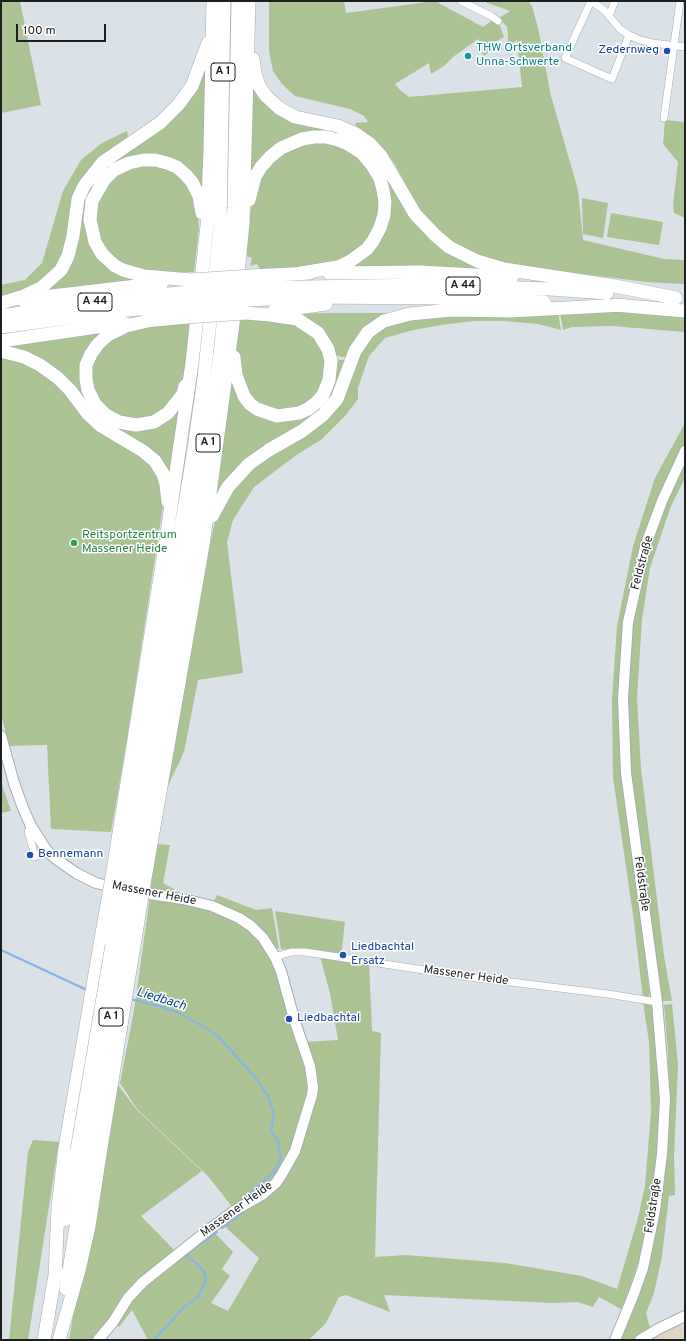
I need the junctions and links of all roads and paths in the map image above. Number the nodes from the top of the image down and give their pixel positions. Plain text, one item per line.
1 (213, 1) edge
2 (224, 1) edge
3 (238, 1) edge
4 (249, 1) edge
5 (461, 1) edge
6 (591, 1) edge
7 (615, 1) edge
8 (680, 1) edge
9 (212, 16) junction
10 (609, 16) junction
11 (498, 21) dead end
12 (248, 32) junction
13 (629, 35) junction
14 (674, 46) junction
15 (685, 47) edge
16 (664, 118) dead end
17 (243, 223) junction
18 (203, 262) junction
19 (301, 273) junction
20 (573, 280) junction
21 (249, 288) junction
22 (376, 297) junction
23 (189, 298) junction
24 (680, 298) edge
25 (1, 304) edge
26 (623, 305) junction
27 (685, 311) edge
28 (246, 313) junction
29 (1, 316) edge
30 (152, 320) junction
31 (233, 324) junction
32 (1, 327) edge
33 (1, 341) edge
34 (1, 351) edge
35 (192, 363) junction
36 (685, 452) edge
37 (166, 540) junction
38 (203, 545) junction
39 (1, 736) edge
40 (31, 826) junction
41 (48, 851) junction
42 (128, 880) junction
43 (275, 957) junction
44 (657, 1002) junction
45 (82, 1151) junction
46 (685, 1316) edge
47 (44, 1340) edge
48 (59, 1340) edge
49 (98, 1340) edge
50 (615, 1340) edge
51 (640, 1340) edge

1 - 9 highway
2 - 42 highway, A 1
3 - 42 highway, A 1
4 - 12 highway
5 - 11 street
6 - 10 street
6 - 13 street
7 - 10 street
8 - 14 street
9 - 18 highway
9 - 25 highway
10 - 13 street
12 - 17 highway
12 - 20 highway
13 - 14 street
14 - 15 street
14 - 16 street
17 - 19 highway
17 - 31 highway
18 - 23 highway
18 - 35 highway
19 - 20 highway
19 - 21 highway
20 - 24 highway
21 - 22 highway, A 44
21 - 23 highway, A 44, bridge
21 - 24 highway, A 44
22 - 26 highway, A 44
22 - 28 highway
23 - 25 highway
23 - 28 highway, bridge
23 - 29 highway, A 44
23 - 30 highway
23 - 32 highway, A 44
26 - 27 highway, A 44
26 - 38 highway
28 - 31 highway
30 - 33 highway
30 - 35 highway
31 - 38 highway
34 - 37 highway
35 - 37 highway
36 - 44 street, Feldstraße
37 - 42 highway
38 - 42 highway
39 - 40 street, Massener Heide
40 - 41 street, Massener Heide
40 - 41 street, Massener Heide
41 - 43 street, Massener Heide
42 - 45 highway, bridge
42 - 45 highway, bridge
43 - 44 street, Massener Heide
43 - 49 street, Massener Heide
44 - 50 street, Feldstraße
45 - 47 highway
45 - 48 highway
46 - 51 street

